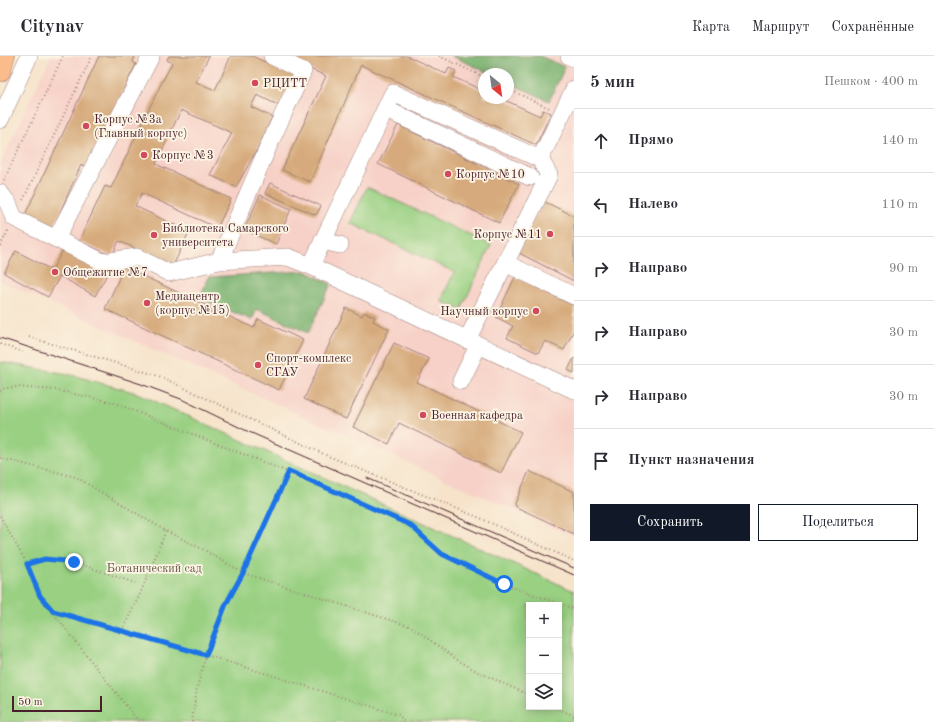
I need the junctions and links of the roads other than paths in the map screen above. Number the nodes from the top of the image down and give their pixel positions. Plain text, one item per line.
1 (4, 56) edge
2 (29, 56) edge
3 (151, 56) edge
4 (272, 56) edge
5 (569, 56) edge
6 (574, 58) edge
7 (0, 70) edge
8 (574, 89) edge
9 (385, 109) junction
10 (0, 120) edge
11 (540, 160) junction
12 (530, 177) dead end
13 (2, 186) edge
14 (56, 240) junction
15 (322, 242) junction
16 (340, 245) dead end
17 (219, 261) junction
18 (505, 263) junction
19 (311, 266) junction
20 (574, 296) edge
21 (472, 343) junction
22 (460, 381) dead end
23 (574, 390) edge

1 - 7 main road
2 - 10 street
3 - 14 street
4 - 17 street
5 - 6 street
8 - 11 street
9 - 11 street
9 - 12 street
9 - 15 street
11 - 18 street
13 - 14 street
14 - 17 street
15 - 16 street
15 - 19 street
17 - 19 street
18 - 20 street
18 - 21 street
19 - 21 street
21 - 22 street
21 - 23 street

